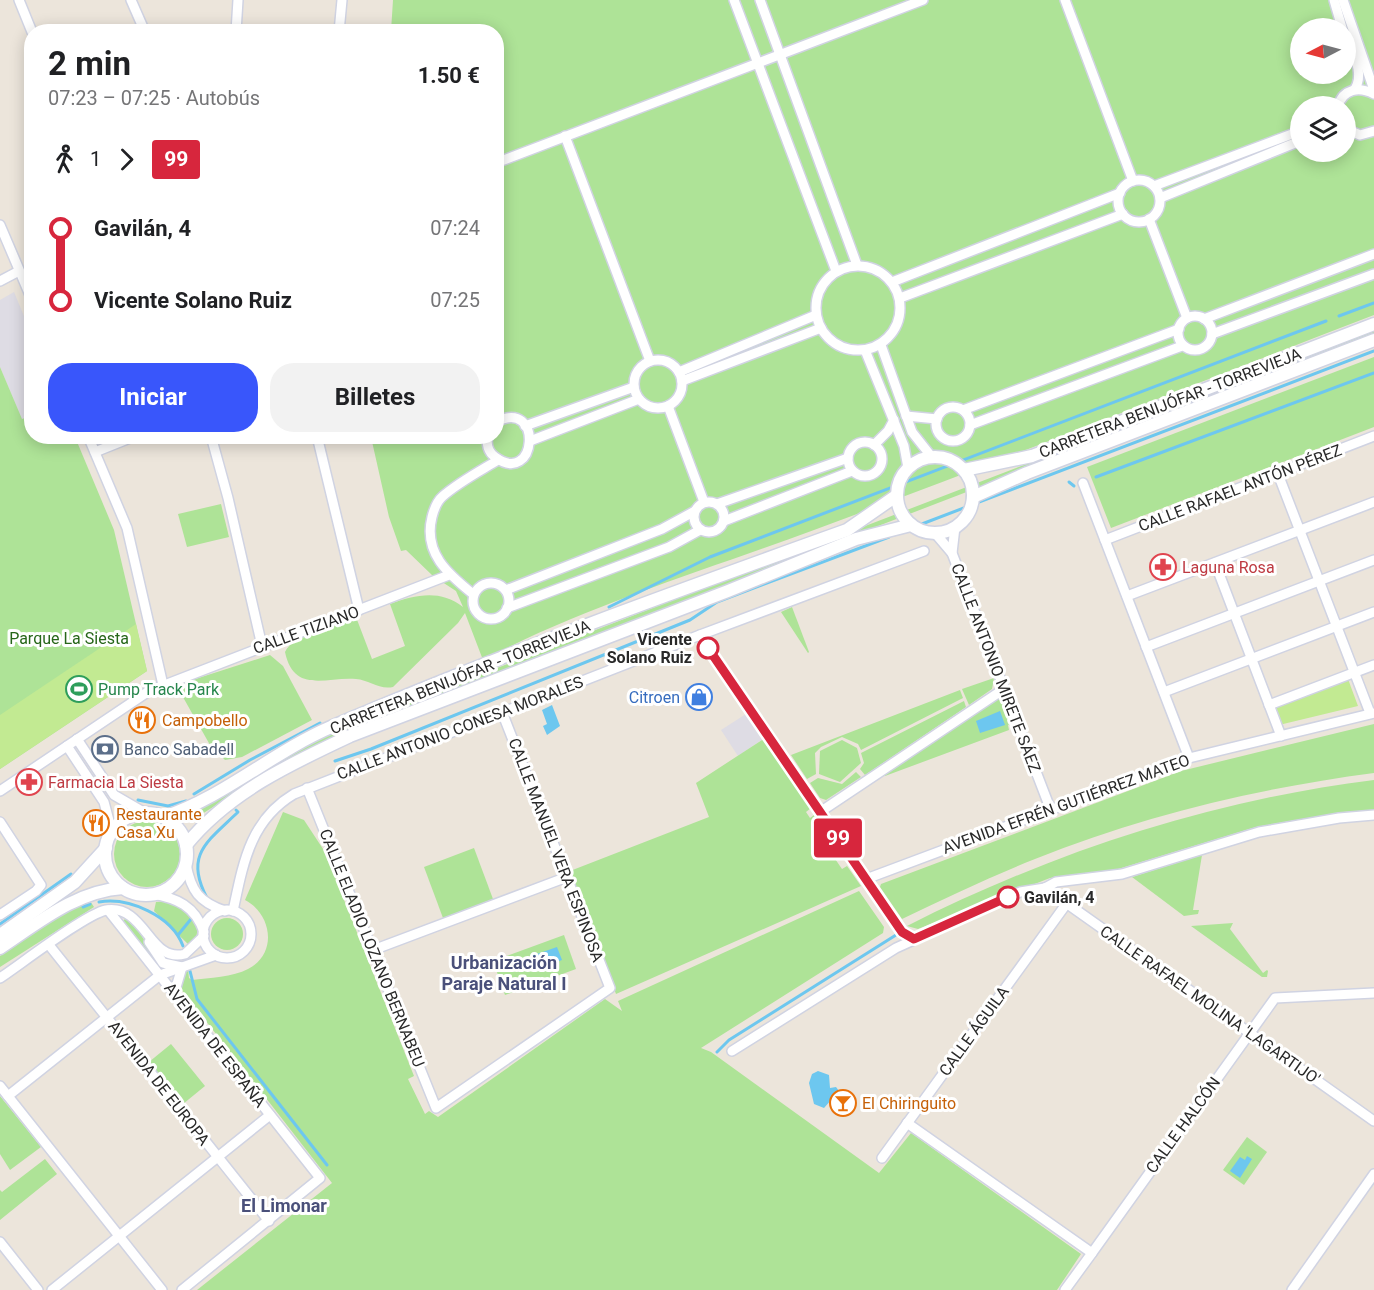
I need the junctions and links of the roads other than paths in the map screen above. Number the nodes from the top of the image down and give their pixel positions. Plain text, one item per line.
1 (19, 0) edge
2 (132, 0) edge
3 (238, 0) edge
4 (342, 0) edge
5 (734, 0) edge
6 (760, 0) edge
7 (923, 0) edge
8 (1065, 0) edge
9 (1334, 0) edge
10 (1343, 0) edge
11 (1339, 18) edge
12 (29, 24) edge
13 (142, 24) edge
14 (236, 24) edge
15 (340, 24) edge
16 (782, 56) junction
17 (1356, 62) edge
18 (759, 64) junction
19 (1355, 89) junction
20 (1374, 92) edge
21 (1344, 96) edge
22 (1374, 131) edge
23 (1356, 134) edge
24 (1290, 135) edge
25 (565, 136) junction
26 (1290, 145) edge
27 (504, 160) edge
28 (1133, 181) junction
29 (1154, 186) junction
30 (1120, 193) junction
31 (1160, 198) junction
32 (1123, 214) junction
33 (1149, 219) junction
34 (0, 225) edge
35 (1374, 254) edge
36 (857, 265) junction
37 (19, 270) junction
38 (836, 271) junction
39 (1374, 274) edge
40 (0, 281) edge
41 (24, 282) edge
42 (892, 282) junction
43 (900, 298) junction
44 (816, 315) junction
45 (1187, 318) junction
46 (1204, 319) junction
47 (1374, 324) edge
48 (821, 328) junction
49 (1179, 329) junction
50 (1212, 334) junction
51 (1374, 340) edge
52 (880, 345) junction
53 (1182, 346) junction
54 (865, 350) junction
55 (650, 361) junction
56 (681, 376) junction
57 (634, 387) junction
58 (639, 399) junction
59 (668, 406) junction
60 (963, 410) junction
61 (906, 416) junction
62 (937, 419) junction
63 (504, 420) edge
64 (894, 420) junction
65 (970, 425) junction
66 (525, 426) junction
67 (1374, 436) edge
68 (531, 441) junction
69 (92, 444) edge
70 (115, 444) edge
71 (212, 444) edge
72 (320, 444) edge
73 (487, 444) edge
74 (874, 445) junction
75 (95, 452) junction
76 (932, 456) junction
77 (848, 458) junction
78 (498, 460) junction
79 (908, 468) junction
80 (964, 470) junction
81 (852, 471) junction
82 (1278, 474) junction
83 (1083, 483) dead end
84 (896, 496) junction
85 (973, 497) junction
86 (704, 502) junction
87 (1374, 502) edge
88 (717, 504) junction
89 (695, 511) junction
90 (724, 521) junction
91 (911, 525) junction
92 (955, 527) junction
93 (700, 530) junction
94 (1300, 530) junction
95 (935, 533) junction
96 (1105, 540) junction
97 (924, 551) dead end
98 (952, 553) junction
99 (1374, 560) edge
100 (1215, 563) junction
101 (449, 575) junction
102 (1319, 581) junction
103 (506, 590) junction
104 (473, 594) junction
105 (1127, 596) junction
106 (507, 608) junction
107 (359, 610) junction
108 (1374, 612) edge
109 (1234, 614) junction
110 (1337, 626) junction
111 (700, 635) junction
112 (262, 646) junction
113 (1146, 647) junction
114 (1251, 658) junction
115 (1374, 664) edge
116 (1354, 672) junction
117 (163, 685) junction
118 (1004, 689) junction
119 (1164, 692) junction
120 (1269, 705) junction
121 (502, 712) junction
122 (1372, 713) edge
123 (1281, 736) junction
124 (77, 739) junction
125 (67, 746) junction
126 (1189, 758) junction
127 (307, 788) junction
128 (0, 790) edge
129 (1050, 808) junction
130 (820, 812) junction
131 (145, 813) junction
132 (1374, 815) edge
133 (164, 817) junction
134 (0, 822) edge
135 (112, 832) junction
136 (186, 844) junction
137 (106, 848) junction
138 (186, 864) junction
139 (567, 877) junction
140 (866, 879) junction
141 (123, 888) junction
142 (1045, 888) junction
143 (152, 894) junction
144 (1066, 903) junction
145 (108, 910) junction
146 (229, 911) junction
147 (0, 915) edge
148 (144, 928) junction
149 (204, 934) junction
150 (0, 935) edge
151 (914, 939) junction
152 (49, 945) junction
153 (0, 948) edge
154 (373, 950) junction
155 (216, 955) junction
156 (182, 967) junction
157 (160, 975) junction
158 (0, 978) edge
159 (1374, 993) edge
160 (174, 994) junction
161 (106, 1017) junction
162 (1250, 1033) junction
163 (732, 1052) dead end
164 (0, 1086) edge
165 (8, 1096) junction
166 (436, 1108) joint
167 (270, 1115) junction
168 (1374, 1121) edge
169 (907, 1123) junction
170 (218, 1157) junction
171 (882, 1158) dead end
172 (1374, 1174) edge
173 (269, 1221) junction
174 (119, 1236) junction
175 (0, 1242) edge
176 (1092, 1253) junction
177 (38, 1290) edge
178 (52, 1290) edge
179 (162, 1290) edge
180 (182, 1290) edge
181 (1065, 1290) edge
182 (1292, 1290) edge

1 - 12 street
2 - 13 street
3 - 14 street
4 - 15 street
5 - 18 street
6 - 16 street
7 - 16 street
8 - 28 street
9 - 11 street
10 - 20 street
16 - 18 street
16 - 36 street
17 - 19 street
18 - 25 street
18 - 38 street
19 - 20 street
19 - 21 street
22 - 23 street
24 - 29 street
25 - 27 street
25 - 55 street
26 - 31 street
28 - 29 street
28 - 30 street
29 - 31 street
30 - 32 street
30 - 42 street
31 - 33 street
32 - 33 street
32 - 43 street
33 - 45 street
34 - 37 street
35 - 46 street
36 - 38 street
36 - 42 street
37 - 40 street
37 - 41 street
38 - 44 street
39 - 50 street
42 - 43 street
43 - 52 street
44 - 48 street
44 - 56 street
45 - 46 street
45 - 49 street
46 - 50 street
47 - 80 main road, CARRETERA BENIJÓFAR - TORREVIEJA
48 - 54 street
48 - 56 street
49 - 53 street
49 - 60 street
50 - 53 street
51 - 85 main road, CARRETERA BENIJÓFAR - TORREVIEJA
52 - 54 street
52 - 61 street
53 - 65 street
54 - 64 street
55 - 56 street
55 - 57 street
56 - 59 street
57 - 58 street
57 - 66 street
58 - 59 street
58 - 68 street
59 - 86 street
60 - 62 street
60 - 65 street
61 - 62 street
61 - 76 street
62 - 65 street
63 - 66 street
64 - 74 street
64 - 79 street
66 - 68 street
67 - 82 street, CALLE RAFAEL ANTÓN PÉREZ
68 - 78 street
69 - 75 street
70 - 75 street
71 - 112 street
72 - 107 street
73 - 78 street
74 - 77 street
74 - 81 street
75 - 117 street
76 - 79 main road
76 - 80 main road
77 - 81 street
77 - 88 street
78 - 101 street
79 - 84 main road
80 - 85 main road
81 - 90 street
82 - 94 street
82 - 96 street, CALLE RAFAEL ANTÓN PÉREZ
83 - 96 street
84 - 91 main road
84 - 133 main road, CARRETERA BENIJÓFAR - TORREVIEJA
85 - 92 main road
86 - 88 street
86 - 89 street
87 - 94 street
88 - 90 street
89 - 93 street
89 - 103 street
90 - 93 street
91 - 95 main road
91 - 136 main road, CARRETERA BENIJÓFAR - TORREVIEJA
92 - 95 main road
92 - 98 street, CALLE ANTONIO MIRETE SÁEZ
93 - 106 street
94 - 100 street
94 - 102 street
95 - 98 street
96 - 105 street
97 - 111 street, CALLE ANTONIO CONESA MORALES
98 - 118 street, CALLE ANTONIO MIRETE SÁEZ
99 - 102 street
100 - 105 street
100 - 109 street
101 - 104 street
101 - 107 street, CALLE TIZIANO
102 - 109 street
102 - 110 street
103 - 104 street
103 - 106 street
104 - 106 street
105 - 113 street
107 - 112 street, CALLE TIZIANO
108 - 110 street
109 - 113 street
109 - 114 street
110 - 114 street
110 - 116 street
111 - 121 street, CALLE ANTONIO CONESA MORALES
111 - 130 street
112 - 117 street, CALLE TIZIANO
113 - 119 street
114 - 119 street
114 - 120 street
115 - 116 street
116 - 120 street
116 - 122 street
117 - 124 street, CALLE TIZIANO
118 - 129 street, CALLE ANTONIO MIRETE SÁEZ
118 - 130 street
119 - 126 street
120 - 123 street
121 - 127 street, CALLE ANTONIO CONESA MORALES
121 - 139 street, CALLE MANUEL VERA ESPINOSA
122 - 123 street, AVENIDA EFRÉN GUTIÉRREZ MATEO
123 - 126 street, AVENIDA EFRÉN GUTIÉRREZ MATEO
124 - 125 street, CALLE TIZIANO
124 - 131 street
125 - 128 street, CALLE TIZIANO
125 - 135 street
126 - 129 street, AVENIDA EFRÉN GUTIÉRREZ MATEO
127 - 146 street, CALLE ANTONIO CONESA MORALES
127 - 154 street, CALLE ELADIO LOZANO BERNABEU
129 - 140 street, AVENIDA EFRÉN GUTIÉRREZ MATEO
130 - 140 street
131 - 133 main road
131 - 135 main road
132 - 142 street
133 - 136 main road
134 - 147 street
135 - 137 main road
136 - 138 main road
137 - 141 main road
137 - 150 main road
138 - 143 main road
138 - 146 street
139 - 154 street
139 - 166 street, CALLE MANUEL VERA ESPINOSA
140 - 151 street
141 - 143 main road
141 - 153 main road
142 - 144 street, CALLE RAFAEL MOLINA 'LAGARTIJO'
142 - 151 street
143 - 149 street
144 - 162 street, CALLE RAFAEL MOLINA 'LAGARTIJO'
144 - 169 street, CALLE ÁGUILA
145 - 148 street
145 - 152 street
145 - 157 street, AVENIDA DE ESPAÑA
146 - 149 street
146 - 155 street
148 - 149 street
148 - 156 street
149 - 155 street
151 - 163 street
152 - 158 street
152 - 161 street, AVENIDA DE EUROPA
154 - 166 street, CALLE ELADIO LOZANO BERNABEU
155 - 156 street
156 - 157 street
156 - 160 street
157 - 160 street, AVENIDA DE ESPAÑA
157 - 161 street
159 - 162 street, CALLE HALCÓN
160 - 167 street, AVENIDA DE ESPAÑA
161 - 165 street
161 - 170 street, AVENIDA DE EUROPA
162 - 168 street, CALLE RAFAEL MOLINA 'LAGARTIJO'
162 - 176 street, CALLE HALCÓN
164 - 165 street
165 - 174 street
167 - 170 street
167 - 173 street, AVENIDA DE ESPAÑA
169 - 171 street, CALLE ÁGUILA
169 - 176 street
170 - 173 street, AVENIDA DE EUROPA
170 - 174 street
172 - 182 street
173 - 180 street
174 - 178 street
174 - 179 street
175 - 177 street
176 - 181 street, CALLE HALCÓN

